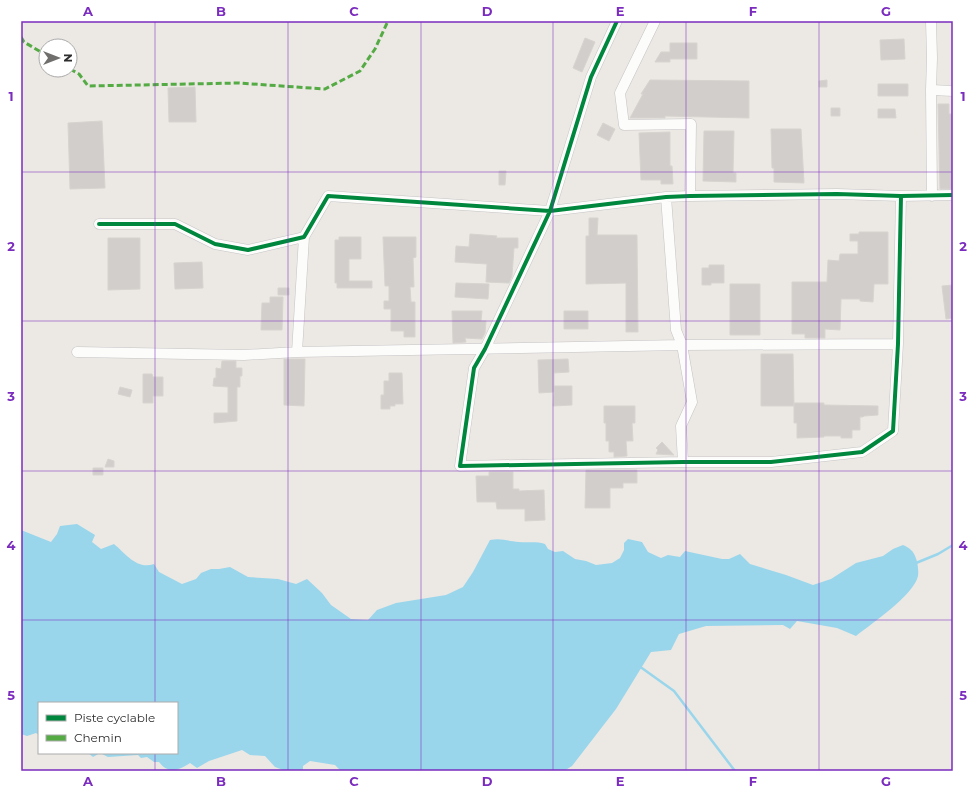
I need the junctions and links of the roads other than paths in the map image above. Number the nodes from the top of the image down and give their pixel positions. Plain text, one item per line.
1 (617, 21) edge
2 (931, 21) edge
3 (652, 23) edge
4 (931, 90) junction
5 (953, 91) edge
6 (953, 195) edge
7 (690, 196) junction
8 (901, 196) junction
9 (932, 196) junction
10 (666, 197) junction
11 (550, 211) junction
12 (99, 224) dead end
13 (304, 237) junction
14 (898, 344) junction
15 (682, 345) junction
16 (485, 349) junction
17 (77, 352) dead end
18 (297, 352) junction
19 (683, 462) junction

1 - 11 street
2 - 4 street
3 - 7 street
4 - 5 street
4 - 9 street
6 - 9 street
7 - 8 street
7 - 10 street
8 - 9 street
8 - 14 street
10 - 11 street
10 - 15 street
11 - 13 street
11 - 16 street
12 - 13 street
13 - 18 street
14 - 15 street
14 - 19 street
15 - 16 street
15 - 19 street
16 - 18 street
16 - 19 street
17 - 18 street

